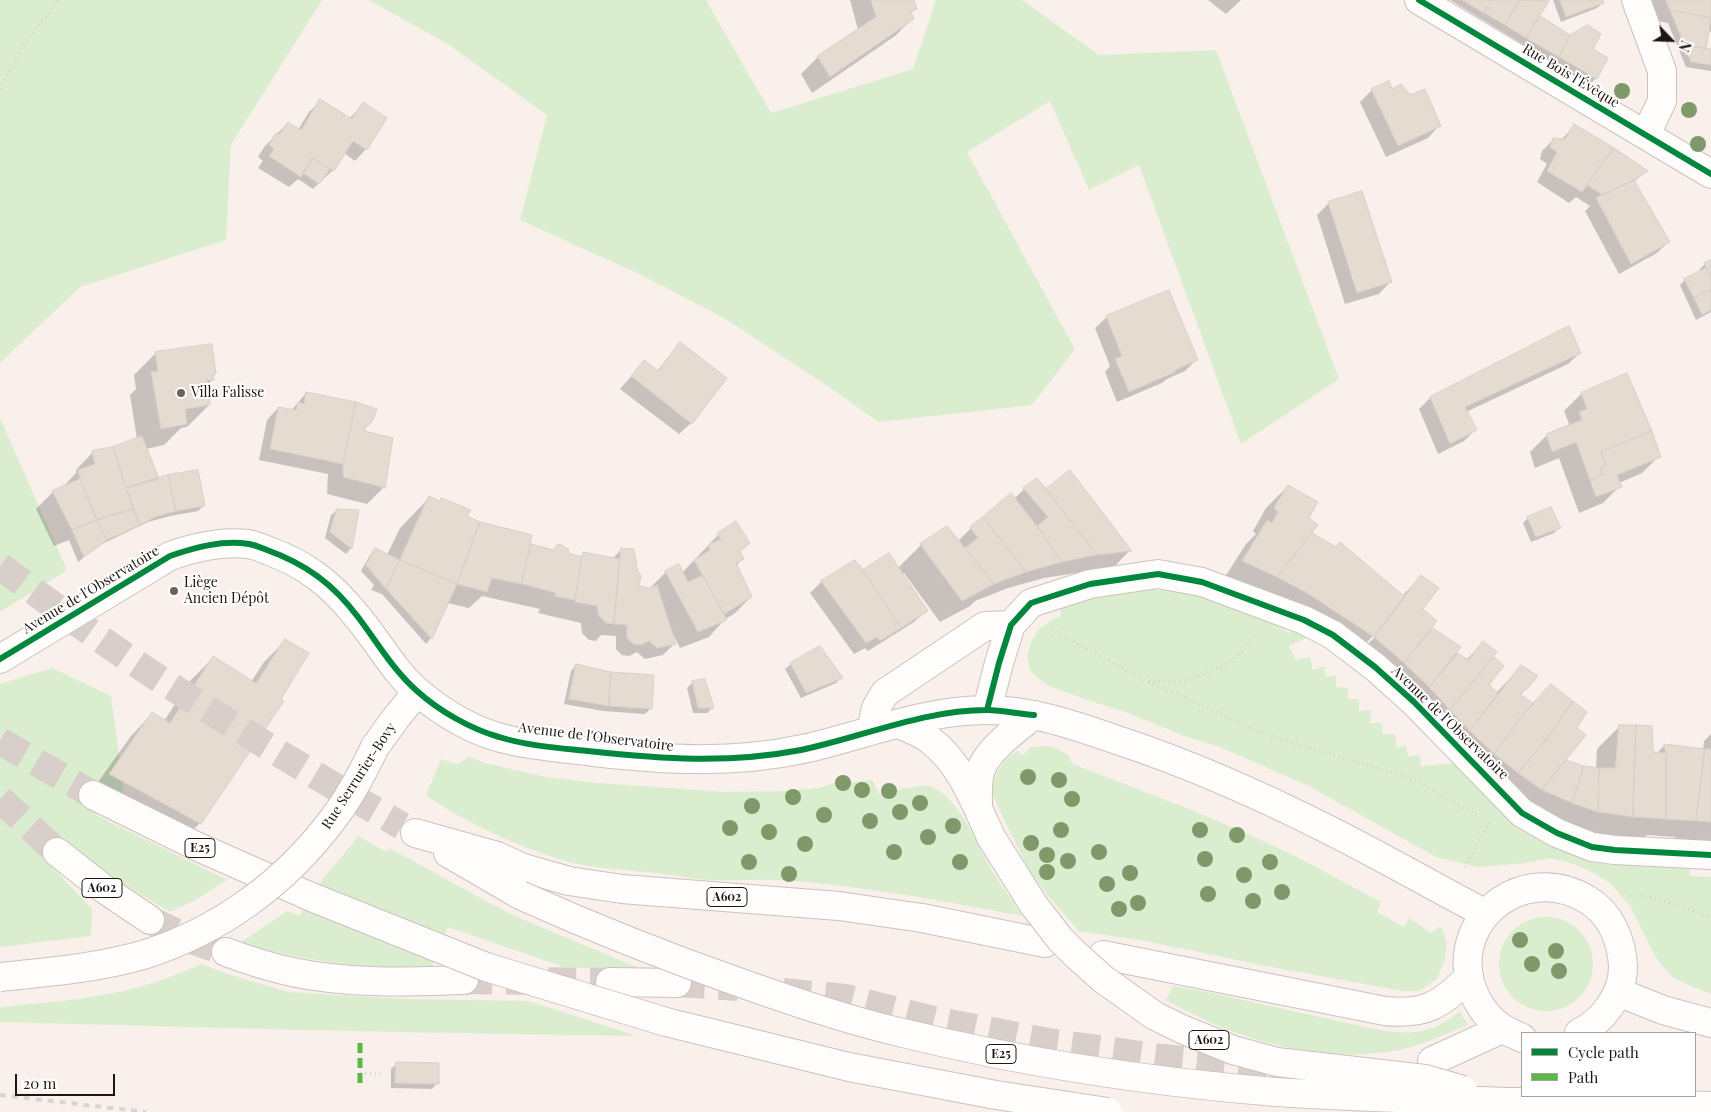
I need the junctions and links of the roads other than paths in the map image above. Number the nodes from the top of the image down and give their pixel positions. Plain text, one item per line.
1 (1419, 0) edge
2 (1636, 0) edge
3 (1646, 134) junction
4 (1711, 174) edge
5 (1011, 625) junction
6 (0, 659) edge
7 (417, 692) junction
8 (987, 710) junction
9 (1034, 715) junction
10 (899, 724) junction
11 (871, 732) junction
12 (93, 795) tunnel mouth
13 (978, 810) junction
14 (408, 830) joint
15 (57, 852) tunnel mouth
16 (1711, 855) edge
17 (1486, 914) junction
18 (150, 920) tunnel mouth
19 (1045, 944) dead end
20 (226, 952) tunnel mouth
21 (1103, 954) dead end
22 (0, 977) edge
23 (1469, 977) junction
24 (464, 980) tunnel mouth
25 (610, 982) tunnel mouth
26 (678, 983) tunnel mouth
27 (1618, 992) junction
28 (1711, 1023) edge
29 (1582, 1032) edge
30 (1512, 1033) edge
31 (1432, 1061) dead end
32 (1505, 1102) junction
33 (1711, 1106) edge
34 (1108, 1112) edge

1 - 3 main road, Rue Bois l'Évêque
2 - 3 main road
3 - 4 main road, Rue Bois l'Évêque
5 - 8 main road, Avenue de l'Observatoire
5 - 11 main road
5 - 16 main road, Avenue de l'Observatoire
6 - 7 main road, Avenue de l'Observatoire
7 - 11 main road, Avenue de l'Observatoire
7 - 22 main road, Rue Serrurier-Bovy, bridge
8 - 9 main road, Avenue de l'Observatoire
8 - 10 main road, Avenue de l'Observatoire
9 - 13 main road, A602
9 - 17 main road, Avenue de l'Observatoire
10 - 11 main road, Avenue de l'Observatoire
10 - 13 main road, A602
12 - 34 main road, E25, bridge
13 - 32 main road, A602, bridge
14 - 19 main road, A602
14 - 32 main road, E25, bridge
15 - 18 main road, A602
17 - 23 main road
17 - 27 main road
20 - 24 main road
21 - 23 main road
23 - 30 main road
25 - 26 main road
27 - 28 main road
27 - 29 main road
30 - 31 main road
32 - 33 main road, E25

